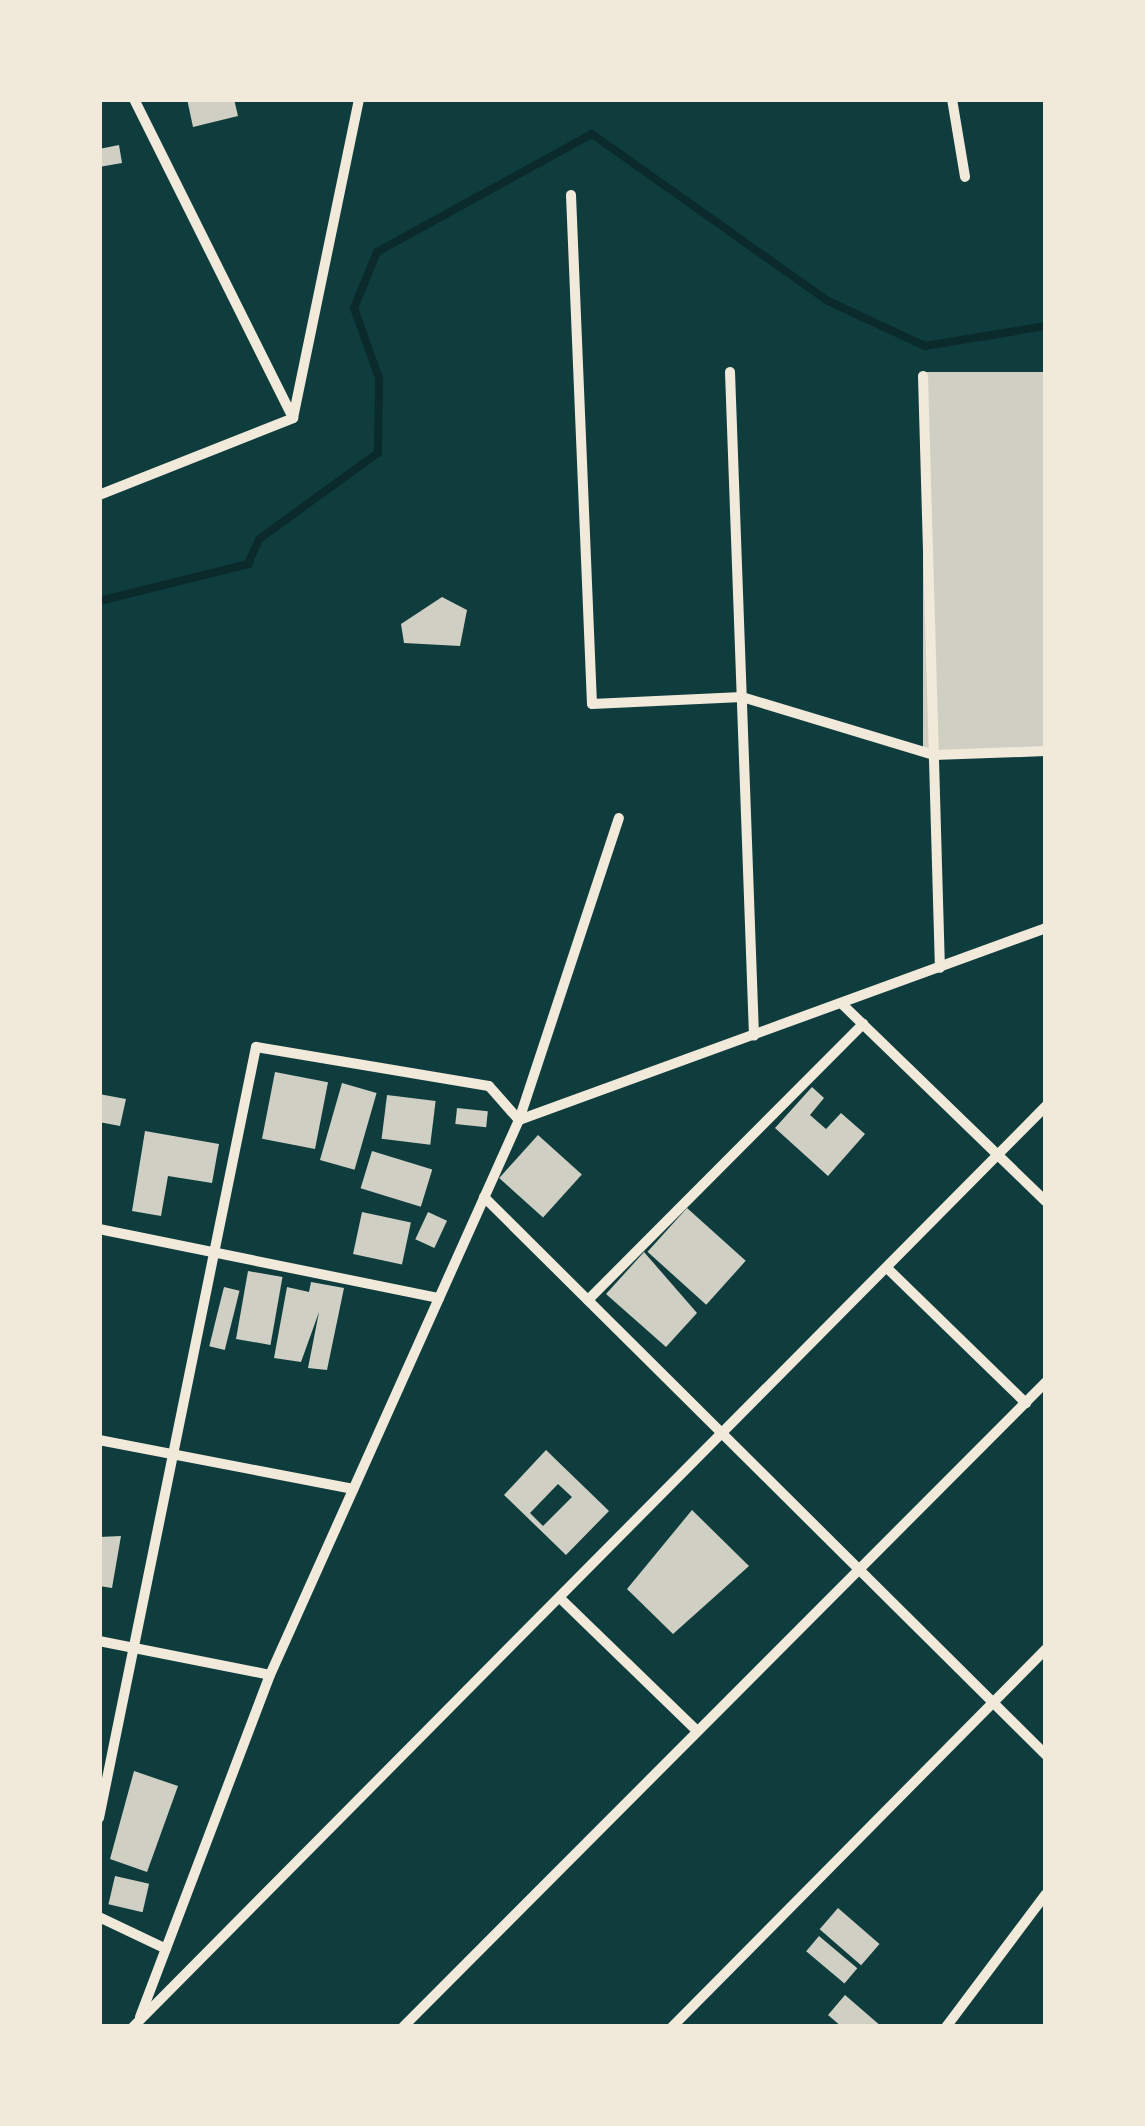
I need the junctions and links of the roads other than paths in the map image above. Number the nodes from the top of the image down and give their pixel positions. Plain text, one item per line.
1 (134, 99) edge
2 (359, 99) edge
3 (952, 99) edge
4 (965, 177) dead end
5 (572, 195) dead end
6 (730, 372) dead end
7 (922, 376) dead end
8 (293, 418) junction
9 (99, 495) edge
10 (742, 697) junction
11 (1046, 751) edge
12 (934, 754) junction
13 (619, 818) dead end
14 (1046, 928) edge
15 (940, 968) junction
16 (842, 1004) junction
17 (863, 1024) junction
18 (754, 1036) junction
19 (1046, 1106) edge
20 (519, 1120) junction
21 (998, 1155) junction
22 (484, 1197) junction
23 (1046, 1202) edge
24 (99, 1229) edge
25 (214, 1251) junction
26 (887, 1268) junction
27 (439, 1298) junction
28 (588, 1300) junction
29 (1046, 1382) edge
30 (1026, 1402) junction
31 (724, 1436) junction
32 (99, 1440) edge
33 (173, 1454) junction
34 (353, 1489) junction
35 (859, 1569) junction
36 (563, 1600) junction
37 (99, 1641) edge
38 (134, 1648) junction
39 (1046, 1649) edge
40 (270, 1676) junction
41 (993, 1702) junction
42 (697, 1731) junction
43 (1046, 1755) edge
44 (99, 1818) edge
45 (1046, 1894) edge
46 (99, 1917) edge
47 (166, 1949) junction
48 (136, 2023) edge
49 (403, 2027) edge
50 (672, 2027) edge
51 (946, 2027) edge

1 - 8 street
2 - 8 street
3 - 4 street
5 - 10 street
6 - 10 street
7 - 12 street
8 - 9 street
10 - 12 street
10 - 18 street
11 - 12 street
12 - 15 street
13 - 20 street
14 - 15 street
15 - 16 street
16 - 17 street
16 - 18 street
17 - 21 street
17 - 28 street
18 - 20 street
19 - 21 street
20 - 22 street
20 - 25 street
21 - 23 street
21 - 26 street
22 - 27 street
22 - 28 street
24 - 25 street
25 - 27 street
25 - 33 street
26 - 30 street
26 - 31 street
27 - 34 street
28 - 31 street
29 - 30 street
30 - 35 street
31 - 35 street
31 - 36 street
32 - 33 street
33 - 34 street
33 - 38 street
34 - 40 street
35 - 41 street
35 - 42 street
36 - 42 street
36 - 48 street
37 - 38 street
38 - 40 street
38 - 44 street
39 - 41 street
40 - 47 street
41 - 43 street
41 - 50 street
42 - 49 street
45 - 51 street
46 - 47 street
47 - 48 street

